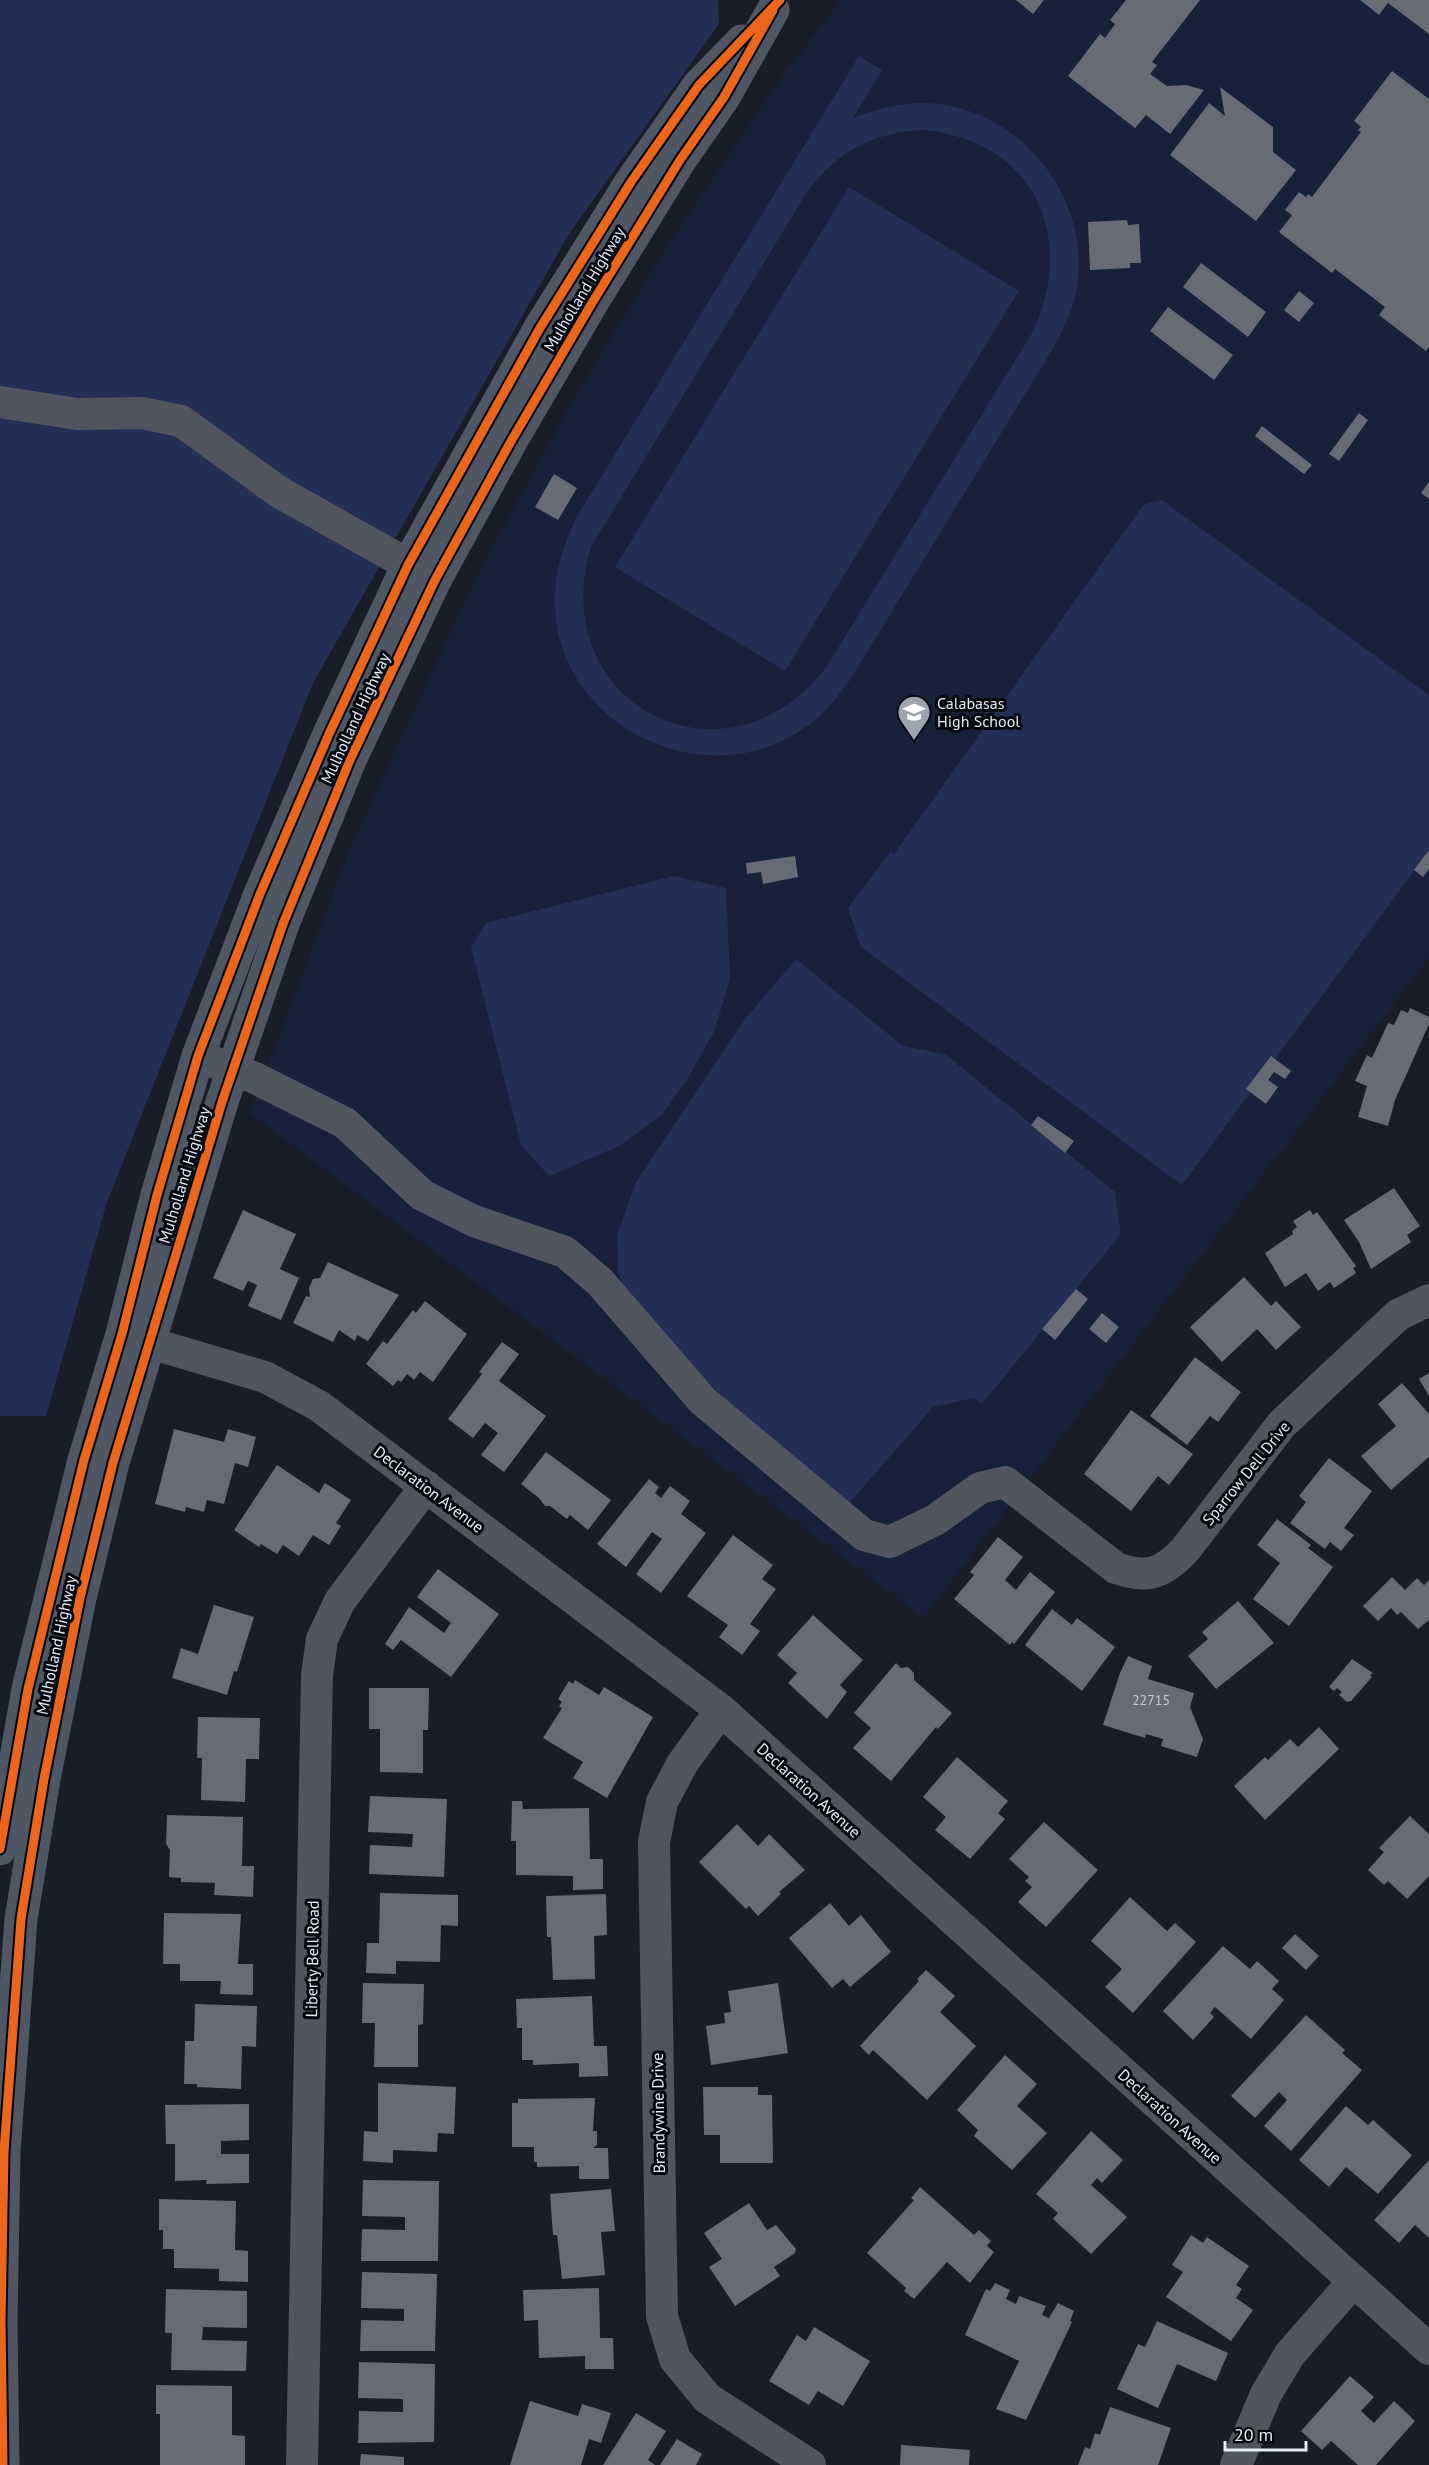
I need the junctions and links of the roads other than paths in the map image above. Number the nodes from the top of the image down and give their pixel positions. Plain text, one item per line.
1 (776, 5) edge
2 (0, 402) edge
3 (422, 572) junction
4 (198, 1056) junction
5 (234, 1070) junction
6 (1429, 1300) edge
7 (136, 1338) junction
8 (426, 1486) junction
9 (721, 1710) junction
10 (0, 1849) edge
11 (9, 1956) edge
12 (1353, 2282) junction
13 (1429, 2349) edge
14 (3, 2465) edge
15 (302, 2465) edge
16 (810, 2465) edge
17 (1236, 2465) edge

1 - 3 main road, Mulholland Highway
2 - 3 street
3 - 4 main road, Mulholland Highway
3 - 5 main road, Mulholland Highway
4 - 5 street
4 - 7 main road, Mulholland Highway
5 - 6 street, Sparrow Dell Drive
5 - 7 main road, Mulholland Highway
7 - 8 street, Declaration Avenue
7 - 10 main road, Mulholland Highway
7 - 11 main road, Mulholland Highway
8 - 9 street, Declaration Avenue
8 - 15 street, Liberty Bell Road
9 - 12 street, Declaration Avenue
9 - 16 street, Brandywine Drive
11 - 14 main road, Mulholland Highway
12 - 13 street, Declaration Avenue
12 - 17 street

